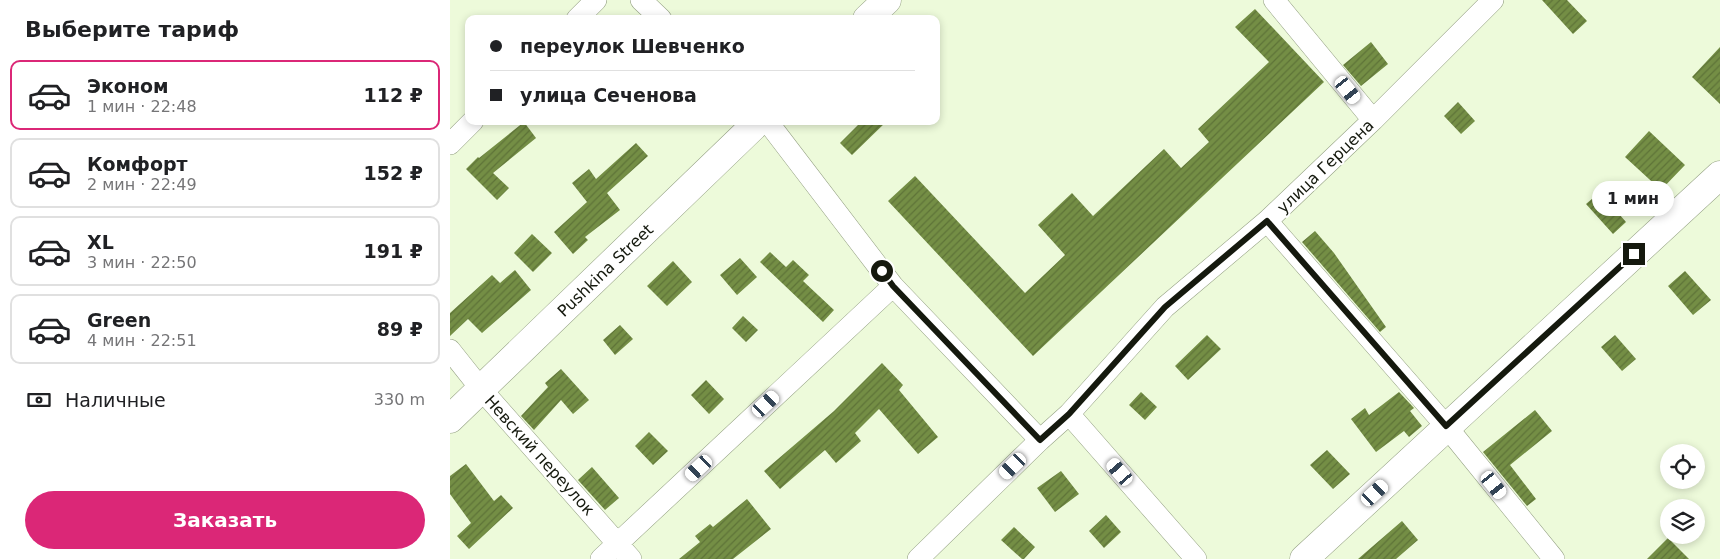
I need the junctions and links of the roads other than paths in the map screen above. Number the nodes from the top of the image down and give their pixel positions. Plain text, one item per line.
1 (596, 0) edge
2 (641, 0) edge
3 (887, 0) edge
4 (1274, 0) edge
5 (1493, 0) edge
6 (581, 15) edge
7 (657, 15) edge
8 (871, 15) edge
9 (1373, 120) junction
10 (469, 125) edge
11 (755, 125) edge
12 (770, 125) edge
13 (450, 144) edge
14 (1720, 175) edge
15 (1267, 221) junction
16 (893, 286) junction
17 (450, 350) edge
18 (481, 389) junction
19 (1069, 414) junction
20 (450, 419) edge
21 (1446, 426) junction
22 (1040, 440) junction
23 (625, 551) edge
24 (601, 559) edge
25 (918, 559) edge
26 (1196, 559) edge
27 (1304, 559) edge
28 (1554, 559) edge

1 - 6 street
2 - 7 street
3 - 8 main road
4 - 9 street
5 - 9 street, улица Герцена
9 - 15 street, улица Герцена
10 - 13 street
11 - 18 main road, Pushkina Street
12 - 16 street
14 - 21 main road
15 - 19 street, улица Герцена
15 - 21 street
16 - 22 street
16 - 23 street
17 - 18 street, Невский переулок
18 - 20 main road, Pushkina Street
18 - 23 street, Невский переулок
19 - 22 street, улица Герцена
19 - 26 street
21 - 27 main road
21 - 28 street
22 - 25 street, улица Герцена
23 - 24 street

